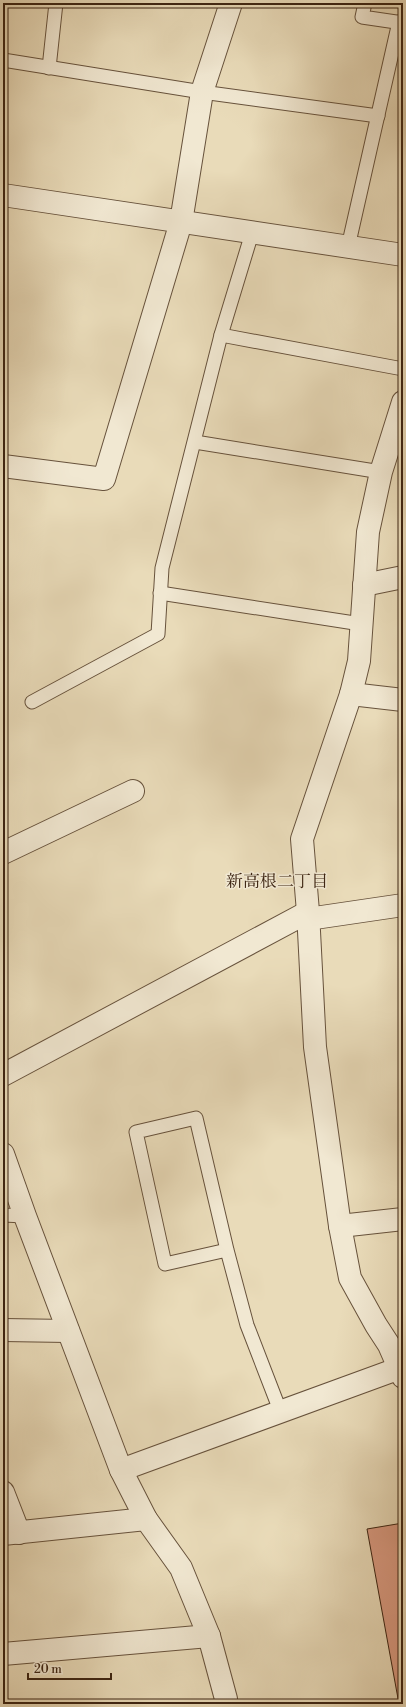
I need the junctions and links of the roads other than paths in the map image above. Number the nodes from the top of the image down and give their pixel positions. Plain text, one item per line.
1 (56, 3) edge
2 (231, 3) edge
3 (365, 3) edge
4 (401, 23) edge
5 (3, 60) edge
6 (49, 68) junction
7 (202, 92) junction
8 (378, 116) junction
9 (3, 195) edge
10 (181, 222) junction
11 (252, 233) junction
12 (348, 247) junction
13 (403, 256) edge
14 (221, 335) junction
15 (403, 369) edge
16 (403, 402) edge
17 (195, 442) junction
18 (3, 466) edge
19 (381, 472) junction
20 (403, 577) edge
21 (364, 585) junction
22 (160, 593) junction
23 (361, 624) junction
24 (351, 694) junction
25 (403, 700) edge
26 (32, 702) dead end
27 (133, 791) dead end
28 (3, 853) edge
29 (403, 905) edge
30 (308, 915) junction
31 (3, 1075) edge
32 (3, 1154) edge
33 (3, 1215) edge
34 (25, 1216) junction
35 (403, 1219) edge
36 (340, 1226) junction
37 (227, 1250) junction
38 (3, 1330) edge
39 (68, 1331) junction
40 (396, 1346) edge
41 (401, 1373) edge
42 (281, 1413) junction
43 (120, 1470) junction
44 (3, 1492) edge
45 (146, 1519) junction
46 (11, 1534) edge
47 (209, 1636) junction
48 (3, 1654) edge
49 (226, 1704) edge

1 - 6 lane
2 - 7 street
3 - 4 lane
4 - 8 lane
5 - 6 lane
6 - 7 lane
7 - 8 lane
7 - 10 street
8 - 12 lane
9 - 10 street
10 - 11 street
10 - 18 street
11 - 12 street
11 - 14 lane
12 - 13 street
14 - 15 lane
14 - 17 lane
16 - 19 street
17 - 19 lane
17 - 22 lane
19 - 21 street
20 - 21 street
21 - 23 street
22 - 23 lane
22 - 26 lane
23 - 24 street
24 - 25 street
24 - 30 street
27 - 28 street
29 - 30 street
30 - 31 street
30 - 36 street
32 - 34 street
33 - 34 lane
34 - 39 street
35 - 36 street
36 - 40 street
37 - 37 lane
37 - 42 lane
38 - 39 street
39 - 43 street
40 - 41 street
41 - 42 street
42 - 43 street
43 - 45 street
44 - 46 street
45 - 46 street
45 - 47 street
47 - 48 street
47 - 49 street

